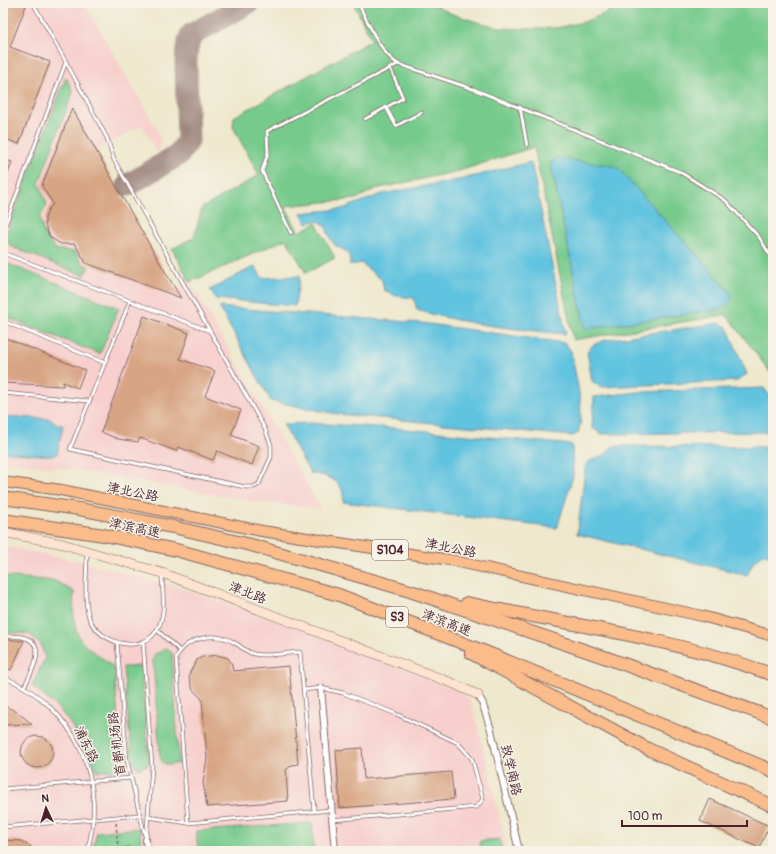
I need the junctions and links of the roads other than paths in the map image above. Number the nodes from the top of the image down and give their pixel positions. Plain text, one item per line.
1 (33, 3) edge
2 (358, 3) edge
3 (66, 62) junction
4 (398, 64) junction
5 (390, 68) junction
6 (386, 107) junction
7 (520, 107) junction
8 (422, 112) dead end
9 (365, 119) dead end
10 (527, 146) dead end
11 (4, 226) edge
12 (3, 231) edge
13 (291, 233) dead end
14 (3, 254) edge
15 (773, 260) edge
16 (130, 301) junction
17 (3, 321) edge
18 (210, 331) junction
19 (104, 363) junction
20 (3, 393) edge
21 (89, 401) junction
22 (3, 477) edge
23 (3, 482) edge
24 (3, 498) edge
25 (3, 520) edge
26 (3, 532) edge
27 (87, 551) junction
28 (162, 573) junction
29 (410, 591) junction
30 (422, 627) junction
31 (158, 630) junction
32 (773, 631) edge
33 (3, 636) edge
34 (773, 636) edge
35 (143, 641) junction
36 (117, 643) junction
37 (180, 651) junction
38 (773, 675) edge
39 (3, 677) edge
40 (24, 687) junction
41 (321, 688) junction
42 (304, 690) junction
43 (478, 695) joint
44 (773, 718) edge
45 (773, 771) edge
46 (131, 778) junction
47 (92, 781) junction
48 (3, 789) edge
49 (773, 806) edge
50 (331, 810) junction
51 (314, 812) junction
52 (139, 815) junction
53 (148, 817) junction
54 (94, 819) junction
55 (332, 820) junction
56 (188, 823) junction
57 (3, 827) edge
58 (146, 840) junction
59 (87, 851) edge
60 (147, 851) edge
61 (335, 851) edge
62 (519, 851) edge

1 - 3 lane
2 - 4 lane
3 - 11 lane
3 - 18 lane
4 - 5 lane
4 - 7 lane
5 - 6 lane
5 - 13 lane
6 - 8 lane
6 - 9 lane
7 - 10 lane
7 - 15 lane
11 - 12 lane
14 - 16 lane
16 - 18 lane
16 - 19 lane
17 - 19 lane
18 - 21 lane
19 - 21 lane
20 - 21 lane
22 - 32 main road, 津北公路 / S104
23 - 34 main road, 津北公路 / S104
24 - 29 highway, 津滨高速 / S3
25 - 30 highway, 津滨高速 / S3
26 - 27 street, 津北路
27 - 28 street, 津北路
27 - 36 lane
28 - 31 lane
28 - 43 street, 津北路
29 - 38 highway
29 - 44 highway, 津滨高速 / S3
30 - 45 highway, 津滨高速 / S3
30 - 49 highway
31 - 35 lane
31 - 37 lane
33 - 40 lane
35 - 36 lane
35 - 53 lane, 首都机场路
36 - 46 lane, 首都机场路
37 - 42 lane
37 - 56 lane
39 - 40 lane, 浦东路
40 - 47 lane, 浦东路
41 - 42 lane
41 - 50 street
41 - 55 lane
42 - 51 lane
43 - 62 street, 致学南路
46 - 47 lane
46 - 52 lane, 首都机场路
47 - 48 lane
47 - 54 lane, 浦东路
50 - 51 lane
50 - 55 street
51 - 56 lane
52 - 54 lane
52 - 58 lane, 首都机场路
53 - 56 lane
53 - 58 lane, 首都机场路
54 - 57 lane
54 - 59 lane, 浦东路
55 - 61 street
58 - 60 street, 首都机场路

